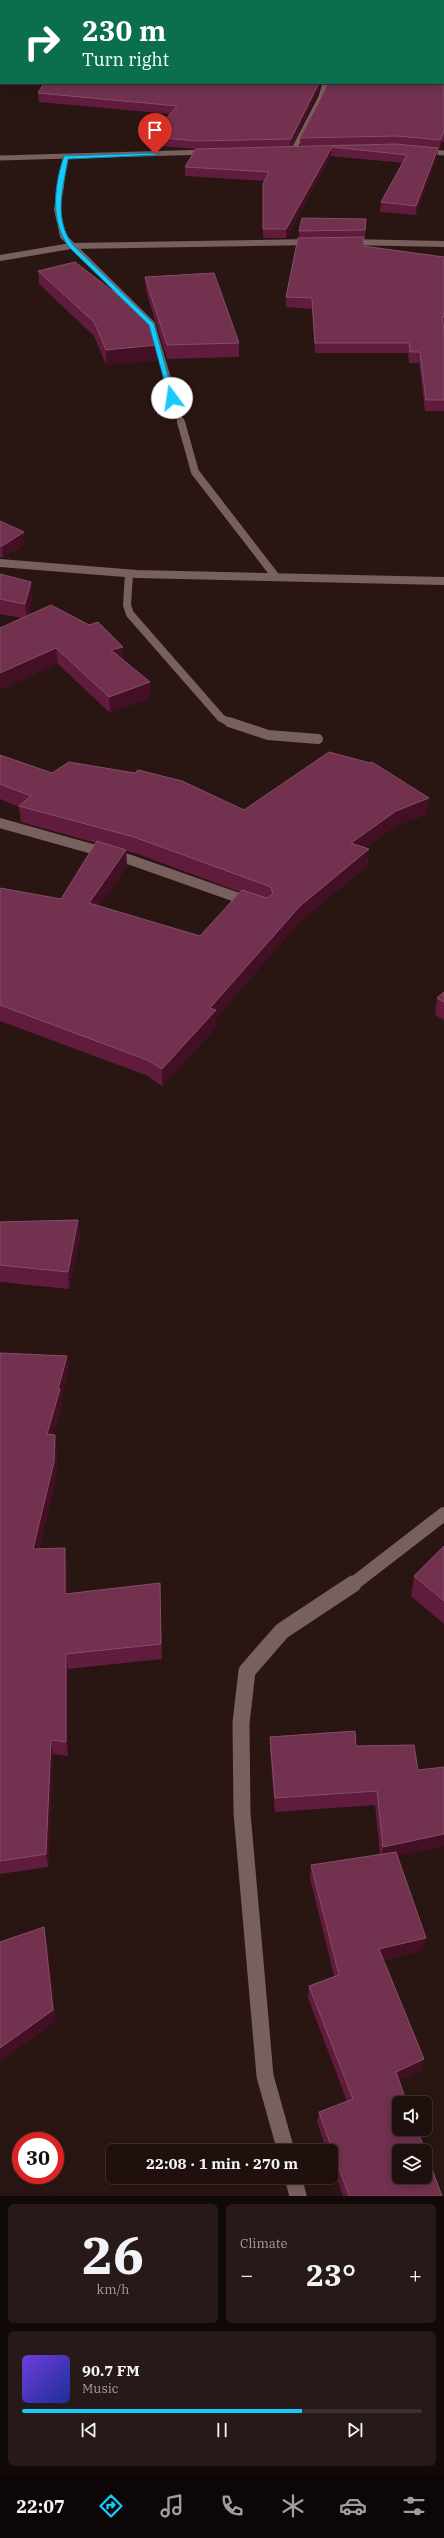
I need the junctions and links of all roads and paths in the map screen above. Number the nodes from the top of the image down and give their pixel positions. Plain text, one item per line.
1 (325, 84) edge
2 (411, 150) edge
3 (285, 151) edge
4 (293, 151) junction
5 (300, 151) edge
6 (215, 152) edge
7 (444, 153) edge
8 (66, 157) junction
9 (0, 158) edge
10 (322, 242) edge
11 (337, 242) edge
12 (444, 244) edge
13 (71, 246) junction
14 (0, 258) edge
15 (0, 563) edge
16 (129, 574) junction
17 (276, 577) junction
18 (444, 581) edge
19 (318, 739) dead end
20 (0, 822) edge
21 (259, 906) edge
22 (444, 1514) edge
23 (284, 2144) edge
24 (295, 2184) edge
25 (298, 2196) edge

1 - 4 street
2 - 7 street
3 - 4 street
4 - 5 street
6 - 8 street
8 - 9 street
8 - 13 street
10 - 13 street
11 - 12 street
13 - 14 street
13 - 17 street
15 - 16 street
16 - 17 street
16 - 19 street
17 - 18 street
20 - 21 street
22 - 23 street
24 - 25 street

